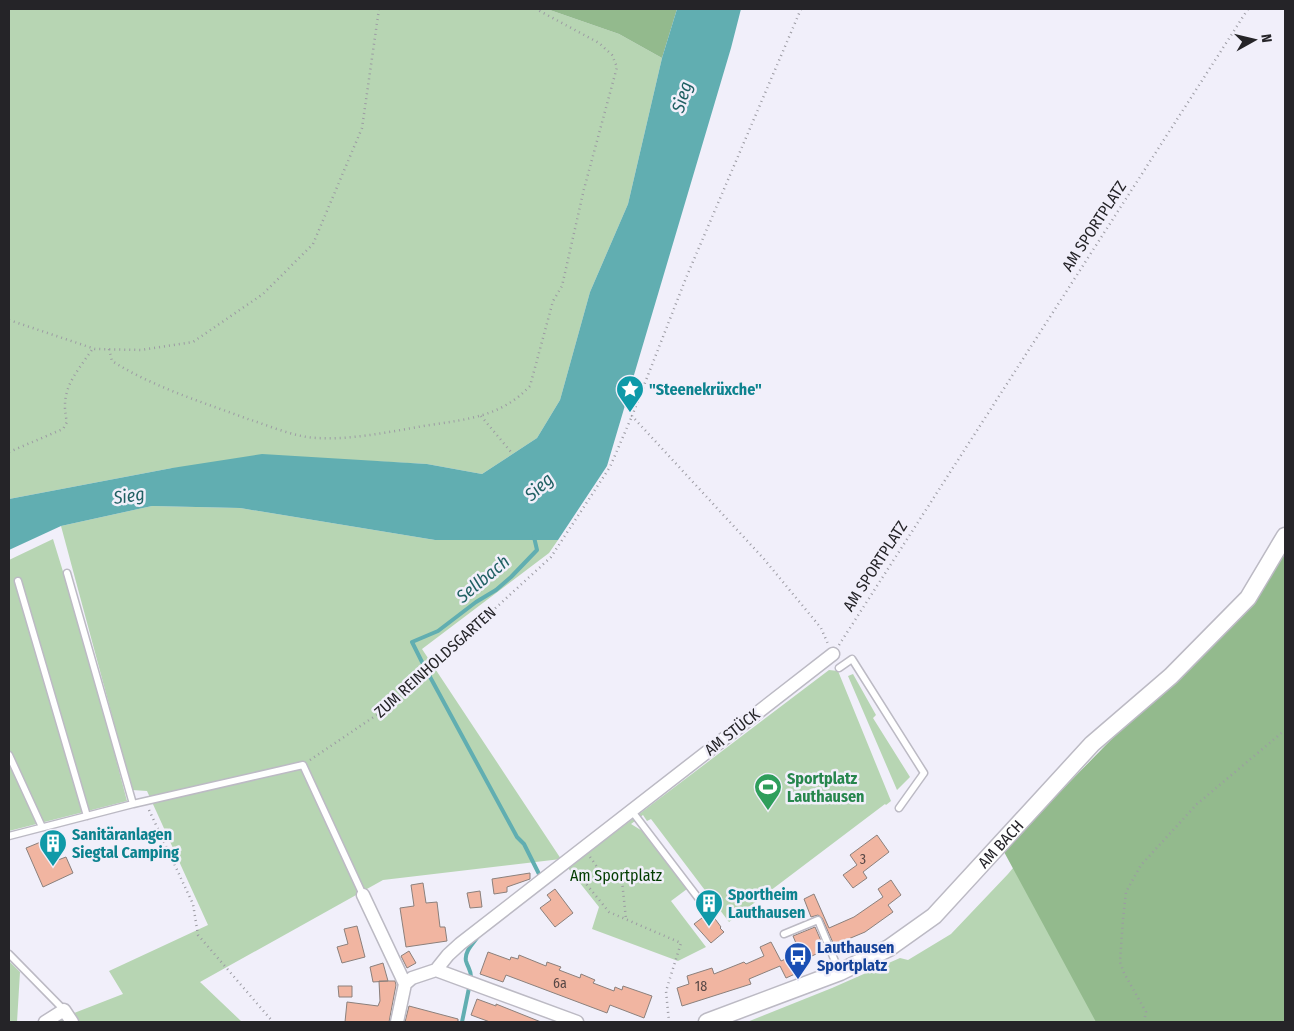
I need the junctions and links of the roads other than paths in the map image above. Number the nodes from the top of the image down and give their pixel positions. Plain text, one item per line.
1 (1285, 536) edge
2 (68, 573) dead end
3 (18, 581) dead end
4 (833, 654) road end
5 (839, 668) dead end
6 (9, 755) edge
7 (133, 804) junction
8 (899, 808) dead end
9 (631, 810) junction
10 (87, 816) junction
11 (42, 828) junction
12 (9, 836) edge
13 (363, 894) joint
14 (702, 903) dead end
15 (784, 934) dead end
16 (9, 954) edge
17 (436, 970) junction
18 (840, 972) junction
19 (405, 984) junction
20 (64, 1010) junction
21 (45, 1022) edge
22 (72, 1022) edge
23 (397, 1022) edge
24 (577, 1022) edge
25 (707, 1022) edge

1 - 18 street, AM BACH
2 - 7 lane
3 - 10 lane
4 - 9 street, AM STÜCK
5 - 8 lane
6 - 11 lane
7 - 10 lane
7 - 13 lane
9 - 14 lane
9 - 17 street, AM STÜCK
10 - 11 lane
11 - 12 lane
13 - 19 street
15 - 18 lane
16 - 20 lane
17 - 19 street
17 - 24 street
18 - 25 street, AM BACH
19 - 23 street
20 - 21 street
20 - 22 street

